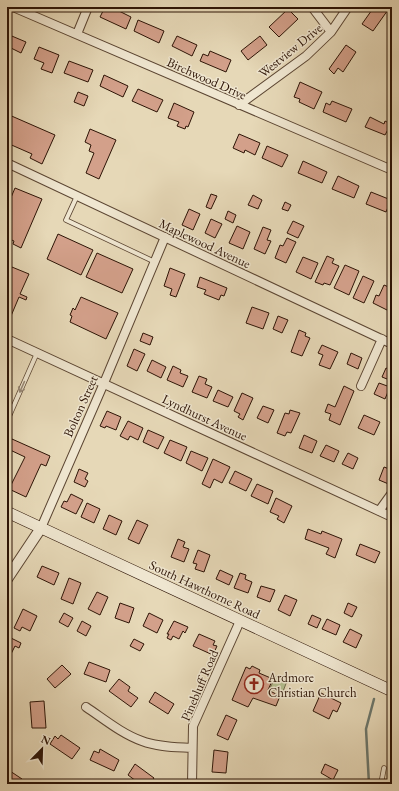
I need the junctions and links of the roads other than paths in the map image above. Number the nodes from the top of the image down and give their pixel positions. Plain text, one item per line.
1 (13, 7) edge
2 (88, 7) edge
3 (312, 7) edge
4 (348, 7) edge
5 (331, 32) junction
6 (77, 34) junction
7 (239, 105) junction
8 (7, 163) edge
9 (392, 170) edge
10 (77, 196) junction
11 (165, 237) junction
12 (155, 262) junction
13 (7, 339) edge
14 (382, 339) junction
15 (392, 344) edge
16 (37, 353) junction
17 (104, 384) junction
18 (361, 386) dead end
19 (7, 421) edge
20 (392, 493) edge
21 (379, 511) junction
22 (7, 512) edge
23 (392, 516) edge
24 (41, 528) junction
25 (7, 579) edge
26 (240, 621) junction
27 (392, 691) edge
28 (86, 707) dead end
29 (191, 748) junction
30 (384, 768) dead end
31 (192, 784) edge
32 (381, 784) edge

1 - 6 street, Birchwood Drive
2 - 6 street
3 - 5 street
4 - 5 street, Westview Drive
5 - 7 street, Westview Drive
6 - 7 street, Birchwood Drive
7 - 9 street, Birchwood Drive
8 - 10 street, Maplewood Avenue
10 - 11 street, Maplewood Avenue
10 - 12 lane
11 - 12 street, Bolton Street
11 - 14 street, Maplewood Avenue
12 - 17 street, Bolton Street
13 - 16 street, Lyndhurst Avenue
14 - 15 street, Maplewood Avenue
14 - 18 street
16 - 17 street, Lyndhurst Avenue
16 -> 19 lane
17 - 21 street, Lyndhurst Avenue
17 - 24 street, Bolton Street
20 - 21 street
21 - 23 street, Lyndhurst Avenue
22 - 24 main road, South Hawthorne Road
24 - 25 street, Bolton Street
24 - 26 main road, South Hawthorne Road
26 - 27 main road, South Hawthorne Road
26 - 29 street, Pinebluff Road
28 - 29 street
29 - 31 street, Pinebluff Road
30 - 32 lane

